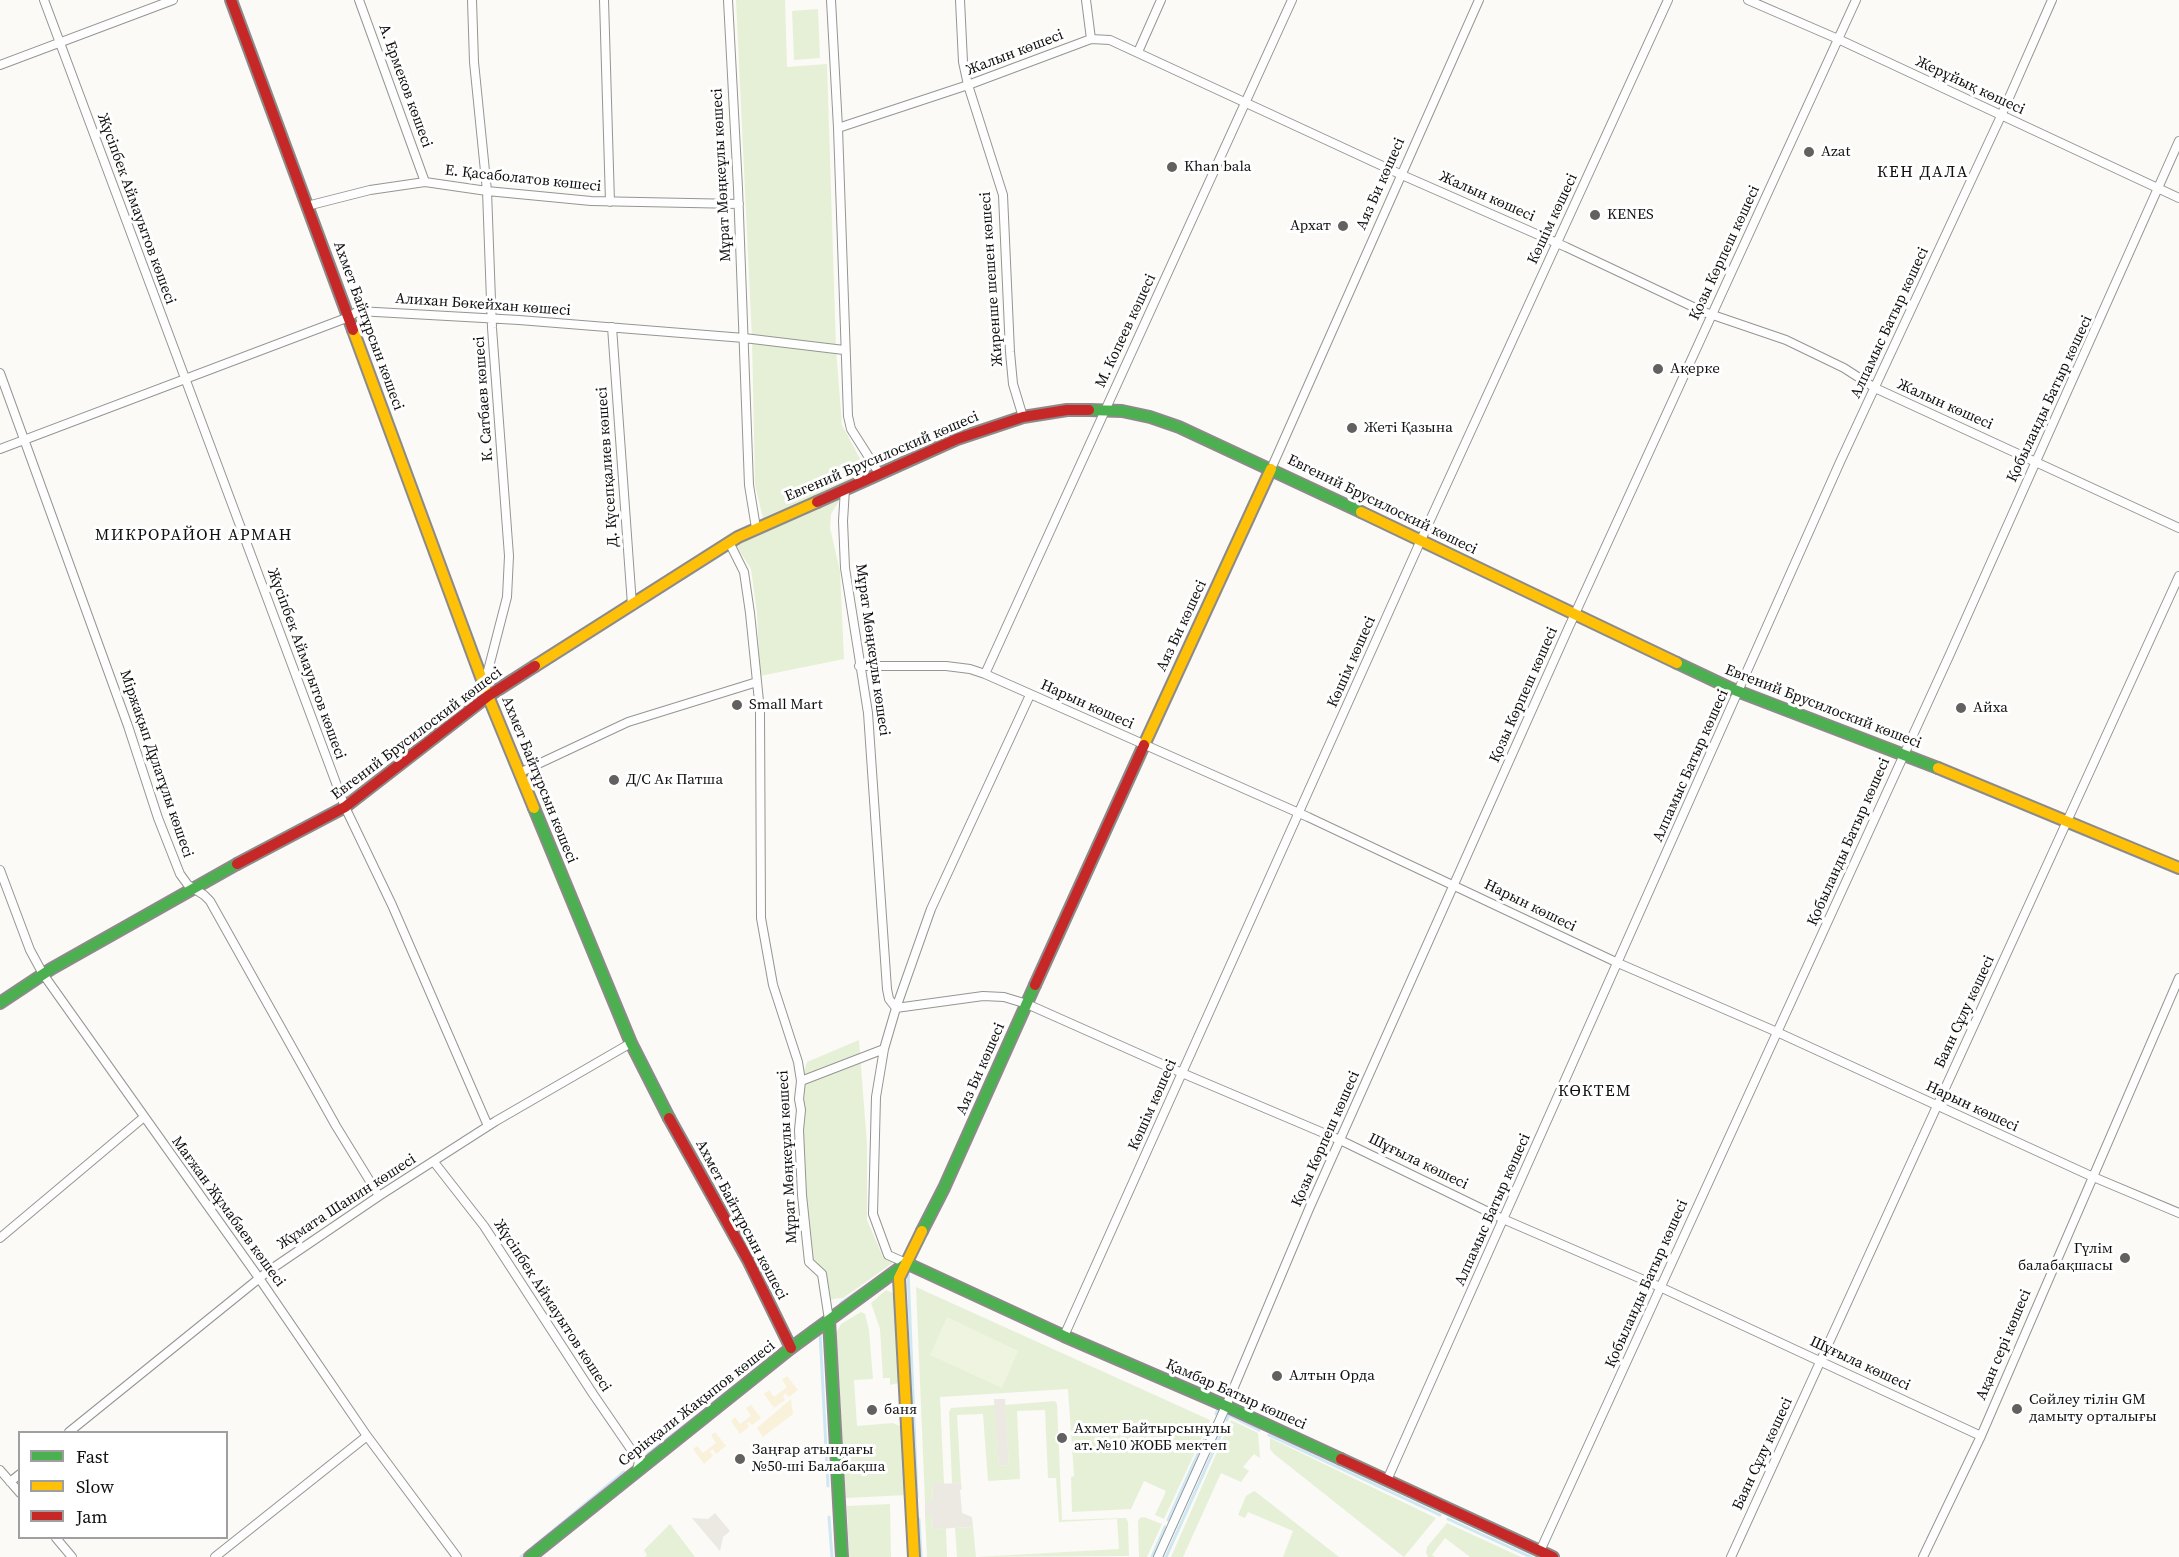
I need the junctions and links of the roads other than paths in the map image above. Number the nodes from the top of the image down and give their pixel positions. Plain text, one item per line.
1 (44, 0) edge
2 (173, 0) edge
3 (231, 0) edge
4 (359, 0) edge
5 (472, 0) edge
6 (604, 0) edge
7 (728, 0) edge
8 (831, 0) edge
9 (960, 0) edge
10 (1086, 0) edge
11 (1161, 0) edge
12 (1292, 0) edge
13 (1479, 0) edge
14 (1668, 0) edge
15 (1748, 0) edge
16 (1856, 0) edge
17 (2052, 0) edge
18 (1091, 39) junction
19 (1838, 39) junction
20 (61, 43) junction
21 (1138, 52) junction
22 (0, 65) edge
23 (968, 85) junction
24 (1246, 102) junction
25 (2001, 116) junction
26 (838, 128) junction
27 (2179, 141) edge
28 (1402, 175) junction
29 (425, 182) junction
30 (2158, 188) junction
31 (487, 191) junction
32 (2179, 198) edge
33 (610, 202) junction
34 (739, 204) junction
35 (308, 206) junction
36 (1556, 242) junction
37 (1712, 315) junction
38 (349, 317) junction
39 (492, 318) junction
40 (612, 327) junction
41 (744, 338) junction
42 (844, 350) junction
43 (0, 374) edge
44 (184, 378) junction
45 (1875, 388) junction
46 (1105, 409) junction
47 (1023, 417) junction
48 (25, 439) junction
49 (0, 449) edge
50 (2036, 461) junction
51 (1271, 469) junction
52 (879, 473) junction
53 (845, 489) junction
54 (756, 528) junction
55 (2179, 528) edge
56 (1420, 540) junction
57 (729, 542) junction
58 (2179, 576) edge
59 (632, 605) junction
60 (1575, 613) junction
61 (860, 666) junction
62 (985, 674) junction
63 (757, 682) junction
64 (486, 691) junction
65 (1739, 692) junction
66 (1030, 694) junction
67 (1143, 745) junction
68 (1904, 754) junction
69 (519, 773) junction
70 (345, 807) junction
71 (1299, 813) junction
72 (2067, 822) junction
73 (2179, 868) edge
74 (0, 870) edge
75 (1454, 885) junction
76 (192, 888) junction
77 (1618, 963) junction
78 (42, 974) junction
79 (2179, 978) edge
80 (0, 1003) edge
81 (1027, 1004) junction
82 (896, 1008) junction
83 (1777, 1032) junction
84 (631, 1043) junction
85 (884, 1049) junction
86 (1182, 1073) junction
87 (801, 1081) junction
88 (1937, 1105) junction
89 (144, 1117) junction
90 (488, 1126) junction
91 (1340, 1140) junction
92 (434, 1162) junction
93 (2091, 1176) junction
94 (379, 1196) junction
95 (2179, 1213) edge
96 (1503, 1218) junction
97 (0, 1238) edge
98 (906, 1263) junction
99 (259, 1278) junction
100 (886, 1278) junction
101 (1660, 1287) junction
102 (900, 1290) junction
103 (829, 1320) junction
104 (1064, 1336) junction
105 (791, 1348) junction
106 (1821, 1360) junction
107 (1226, 1406) junction
108 (70, 1431) edge
109 (367, 1436) junction
110 (1981, 1436) junction
111 (0, 1470) edge
112 (637, 1470) junction
113 (18, 1476) edge
114 (1387, 1480) junction
115 (10, 1482) junction
116 (18, 1492) edge
117 (57, 1539) edge
118 (1540, 1551) junction
119 (72, 1557) edge
120 (215, 1557) edge
121 (457, 1557) edge
122 (530, 1557) edge
123 (842, 1557) edge
124 (914, 1557) edge
125 (1158, 1557) edge
126 (1553, 1557) edge
127 (1731, 1557) edge
128 (1923, 1557) edge

1 - 20 street, Жүсіпбек Аймауытов көшесі
2 - 20 street
3 - 35 main road, Ахмет Байтұрсын көшесі
4 - 29 street, А. Ермеков көшесі
5 - 31 street, К. Сатбаев көшесі
6 - 33 street
7 - 34 street, Мұрат Мөңкеұлы көшесі
8 - 26 street
9 - 23 street, Жиренше шешен көшесі
10 - 18 street
11 - 21 street
12 - 24 street, М. Копеев көшесі
13 - 28 street, Аяз Би көшесі
14 - 36 street, Көшім көшесі
15 - 19 street, Жерұйық көшесі
16 - 19 street, Қозы Көрпеш көшесі
17 - 25 street, Алпамыс Батыр көшесі
18 - 21 street, Жалын көшесі
18 - 23 street, Жалын көшесі
19 - 25 street, Жерұйық көшесі
19 - 37 street, Қозы Көрпеш көшесі
20 - 22 street
20 - 44 street, Жүсіпбек Аймауытов көшесі
21 - 24 street, Жалын көшесі
23 - 26 street, Жалын көшесі
23 - 47 street, Жиренше шешен көшесі
24 - 28 street, Жалын көшесі
24 - 46 street, М. Копеев көшесі
25 - 30 street, Жерұйық көшесі
25 - 45 street, Алпамыс Батыр көшесі
26 - 42 street
27 - 30 street, Қобыланды Батыр көшесі
28 - 36 street, Жалын көшесі
28 - 51 street, Аяз Би көшесі
29 - 31 street, Е. Қасаболатов көшесі
29 - 35 street, Е. Қасаболатов көшесі
30 - 32 street, Жерұйық көшесі
30 - 50 street, Қобыланды Батыр көшесі
31 - 33 street, Е. Қасаболатов көшесі
31 - 39 street, К. Сатбаев көшесі
33 - 34 street, Е. Қасаболатов көшесі
34 - 41 street, Мұрат Мөңкеұлы көшесі
35 - 38 main road, Ахмет Байтұрсын көшесі
36 - 37 street, Жалын көшесі
36 - 56 street, Көшім көшесі
37 - 45 street, Жалын көшесі
37 - 60 street, Қозы Көрпеш көшесі
38 - 39 street, Алихан Бөкейхан көшесі
38 - 44 street, Алихан Бөкейхан көшесі
38 - 64 main road, Ахмет Байтұрсын көшесі
39 - 40 street, Алихан Бөкейхан көшесі
39 - 64 street, К. Сатбаев көшесі
40 - 41 street, Алихан Бөкейхан көшесі
40 - 59 street, Д. Күсепқалиев көшесі
41 - 42 street, Алихан Бөкейхан көшесі
41 - 54 street, Мұрат Мөңкеұлы көшесі
42 - 52 street
43 - 48 street, Міржақып Дұлатұлы көшесі
44 - 48 street, Алихан Бөкейхан көшесі
44 - 70 street, Жүсіпбек Аймауытов көшесі
45 - 50 street, Жалын көшесі
45 - 65 street, Алпамыс Батыр көшесі
46 - 47 main road, Евгений Брусилоский көшесі
46 - 51 main road, Евгений Брусилоский көшесі
46 - 62 street, М. Копеев көшесі
47 - 52 main road, Евгений Брусилоский көшесі
48 - 49 street, Алихан Бөкейхан көшесі
48 - 76 street, Міржақып Дұлатұлы көшесі
50 - 55 street, Жалын көшесі
50 - 68 street, Қобыланды Батыр көшесі
51 - 56 main road, Евгений Брусилоский көшесі
51 - 67 main road, Аяз Би көшесі
52 - 53 main road, Евгений Брусилоский көшесі
53 - 54 main road, Евгений Брусилоский көшесі
53 - 61 street, Мұрат Мөңкеұлы көшесі
54 - 57 main road, Евгений Брусилоский көшесі
56 - 60 main road, Евгений Брусилоский көшесі
56 - 71 street, Көшім көшесі
57 - 59 main road, Евгений Брусилоский көшесі
57 - 63 street, Мұрат Мөңкеұлы көшесі
58 - 72 street, Баян Сұлу көшесі
59 - 64 main road, Евгений Брусилоский көшесі
60 - 65 main road, Евгений Брусилоский көшесі
60 - 75 street, Қозы Көрпеш көшесі
61 - 62 street, Нарын көшесі
61 - 82 street, Мұрат Мөңкеұлы көшесі
62 - 66 street, Нарын көшесі
63 - 69 street
63 - 87 street, Мұрат Мөңкеұлы көшесі
64 - 69 main road, Ахмет Байтұрсын көшесі
64 - 70 main road, Евгений Брусилоский көшесі
65 - 68 main road, Евгений Брусилоский көшесі
65 - 77 street, Алпамыс Батыр көшесі
66 - 67 street, Нарын көшесі
66 - 82 street
67 - 71 street, Нарын көшесі
67 - 81 main road, Аяз Би көшесі
68 - 72 main road, Евгений Брусилоский көшесі
68 - 83 street, Қобыланды Батыр көшесі
69 - 84 main road, Ахмет Байтұрсын көшесі
70 - 76 main road, Евгений Брусилоский көшесі
70 - 90 street, Жүсіпбек Аймауытов көшесі
71 - 75 street, Нарын көшесі
71 - 86 street, Көшім көшесі
72 - 73 main road, Евгений Брусилоский көшесі
72 - 88 street, Баян Сұлу көшесі
74 - 78 street, Мағжан Жұмабаев көшесі
75 - 77 street, Нарын көшесі
75 - 91 street, Қозы Көрпеш көшесі
76 - 78 main road, Евгений Брусилоский көшесі
76 - 94 street, Міржақып Дұлатұлы көшесі
77 - 83 street, Нарын көшесі
77 - 96 street, Алпамыс Батыр көшесі
78 - 80 main road, Евгений Брусилоский көшесі
78 - 89 street, Мағжан Жұмабаев көшесі
79 - 93 street, Ақан сері көшесі
81 - 82 street, Шұғыла көшесі
81 - 86 street, Шұғыла көшесі
81 - 98 main road, Аяз Би көшесі
82 - 85 street
83 - 88 street, Нарын көшесі
83 - 101 street, Қобыланды Батыр көшесі
84 - 90 street, Жұмата Шанин көшесі
84 - 105 main road, Ахмет Байтұрсын көшесі
85 - 87 street
85 - 98 street
86 - 91 street, Шұғыла көшесі
86 - 104 street, Көшім көшесі
87 - 103 street, Мұрат Мөңкеұлы көшесі
88 - 93 street, Нарын көшесі
88 - 106 street, Баян Сұлу көшесі
89 - 97 street
89 - 99 street, Мағжан Жұмабаев көшесі
90 - 92 street, Жұмата Шанин көшесі
91 - 96 street, Шұғыла көшесі
91 - 107 street, Қозы Көрпеш көшесі
92 - 94 street, Жұмата Шанин көшесі
92 - 112 street, Жүсіпбек Аймауытов көшесі
93 - 95 street, Нарын көшесі
93 - 110 street, Ақан сері көшесі
94 - 99 street, Жұмата Шанин көшесі
96 - 101 street, Шұғыла көшесі
96 - 114 street, Алпамыс Батыр көшесі
98 - 100 main road, Серікқали Жақыпов көшесі
98 - 102 main road
98 - 104 main road, Қамбар Батыр көшесі
99 - 108 street, Жұмата Шанин көшесі
99 - 109 street, Мағжан Жұмабаев көшесі
100 - 102 main road
100 - 103 main road, Серікқали Жақыпов көшесі
101 - 106 street, Шұғыла көшесі
101 - 118 street, Қобыланды Батыр көшесі
102 - 124 main road
103 - 105 main road, Серікқали Жақыпов көшесі
103 - 123 main road, Мұрат Мөңкеұлы көшесі
104 - 107 main road, Қамбар Батыр көшесі
105 - 112 main road, Серікқали Жақыпов көшесі
106 - 110 street, Шұғыла көшесі
106 - 127 street, Баян Сұлу көшесі
107 - 114 main road, Қамбар Батыр көшесі
107 - 125 street, Қозы Көрпеш көшесі
109 - 120 street
109 - 121 street, Мағжан Жұмабаев көшесі
110 - 128 street, Ақан сері көшесі
111 - 115 street
112 - 122 main road, Серікқали Жақыпов көшесі
113 - 115 street
114 - 118 main road, Қамбар Батыр көшесі
115 - 116 street
117 - 119 street
118 - 126 main road, Қамбар Батыр көшесі

